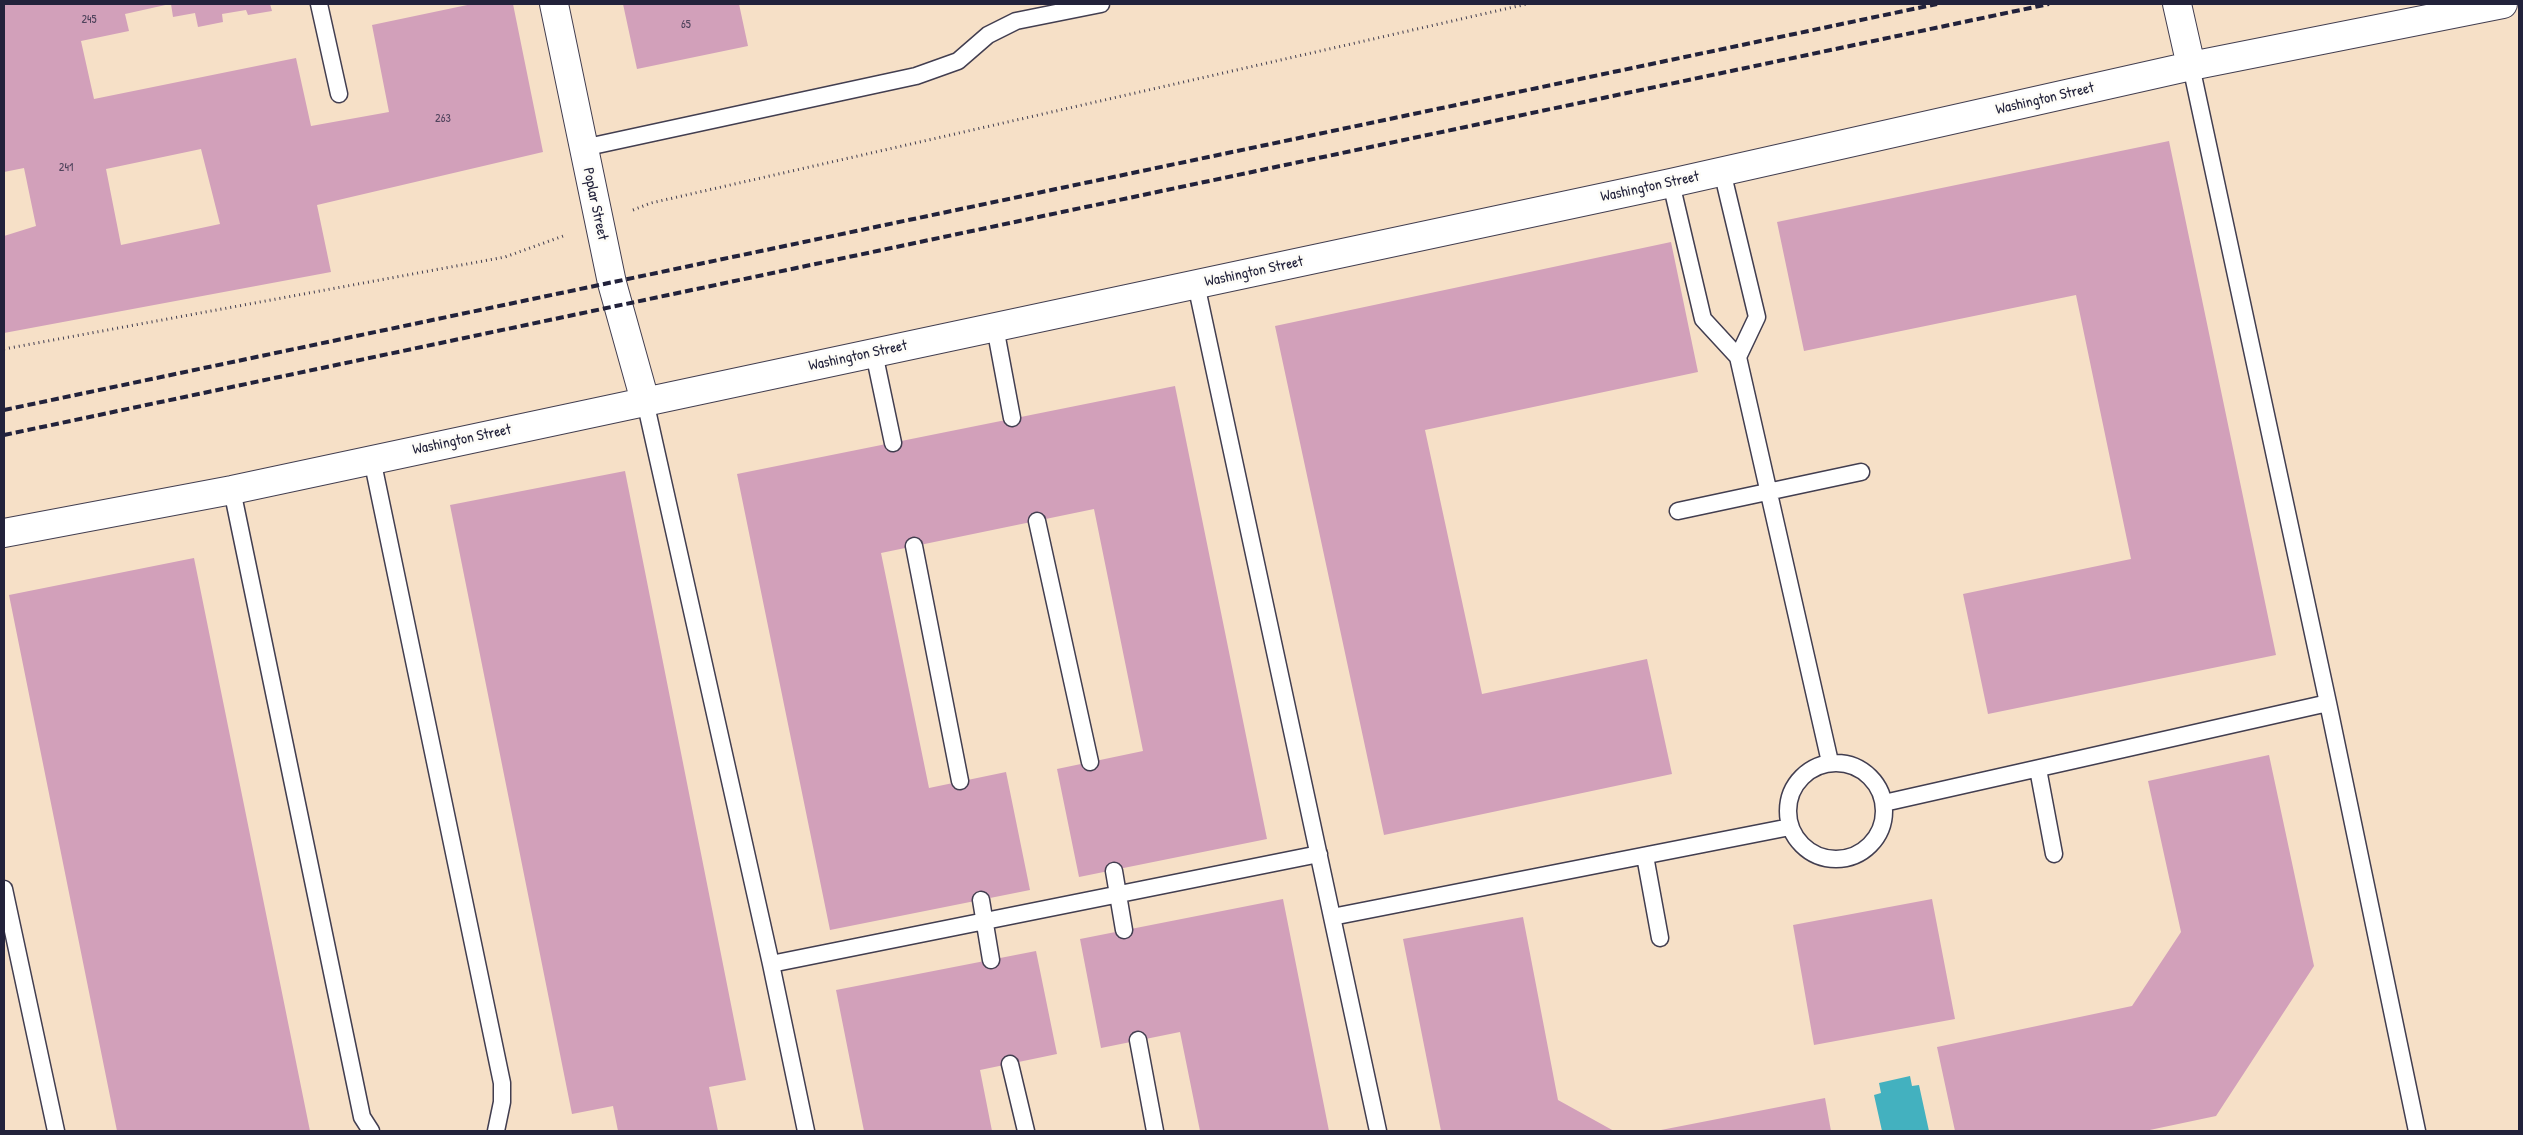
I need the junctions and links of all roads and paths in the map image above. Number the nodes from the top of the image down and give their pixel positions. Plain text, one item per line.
1 (319, 4) edge
2 (554, 4) edge
3 (1102, 4) edge
4 (1527, 4) edge
5 (2177, 4) edge
6 (2503, 4) edge
7 (2191, 66) junction
8 (339, 94) dead end
9 (583, 148) junction
10 (1722, 171) junction
11 (1671, 183) junction
12 (599, 224) junction
13 (1196, 284) junction
14 (995, 327) junction
15 (4, 349) edge
16 (874, 353) junction
17 (1738, 357) junction
18 (646, 402) junction
19 (1012, 418) dead end
20 (893, 443) dead end
21 (372, 459) junction
22 (1862, 472) dead end
23 (232, 490) junction
24 (1769, 492) junction
25 (1678, 511) dead end
26 (1037, 521) dead end
27 (4, 533) edge
28 (914, 546) dead end
29 (2328, 703) junction
30 (1090, 762) dead end
31 (1830, 762) junction
32 (2038, 769) junction
33 (960, 781) dead end
34 (1884, 804) junction
35 (1790, 826) junction
36 (1319, 854) junction
37 (2054, 854) dead end
38 (1645, 856) junction
39 (1114, 871) dead end
40 (4, 888) edge
41 (1119, 895) junction
42 (981, 900) dead end
43 (1332, 917) junction
44 (985, 921) junction
45 (1124, 930) dead end
46 (1660, 938) dead end
47 (991, 960) dead end
48 (771, 964) junction
49 (1138, 1040) dead end
50 (1010, 1064) dead end
51 (56, 1131) edge
52 (372, 1131) edge
53 (496, 1131) edge
54 (806, 1131) edge
55 (1026, 1131) edge
56 (1155, 1131) edge
57 (1378, 1131) edge
58 (2417, 1131) edge

1 - 8 lane
2 - 9 street, Poplar Street
3 - 9 lane
4 - 12 path
5 - 7 street
6 - 7 street, Washington Street
7 - 10 street, Washington Street
7 - 29 lane
9 - 12 street, Poplar Street
10 - 11 street, Washington Street
10 - 17 lane
11 - 13 street, Washington Street
11 - 17 lane
12 - 15 path
12 - 18 street, Poplar Street
13 - 14 street, Washington Street
13 - 36 lane
14 - 16 street, Washington Street
14 - 19 lane
16 - 18 street, Washington Street
16 - 20 lane
17 - 24 lane
18 - 21 street, Washington Street
18 - 48 lane
21 - 23 street, Washington Street
21 - 53 lane
22 - 24 lane
23 - 27 street, Washington Street
23 - 52 lane
24 - 25 lane
24 - 31 lane
26 - 30 lane
28 - 33 lane
29 - 32 lane
29 - 58 lane
31 - 34 lane
31 - 35 lane
32 - 34 lane
32 - 37 lane
34 - 35 lane
35 - 38 lane
36 - 41 lane
36 - 43 lane
38 - 43 lane
38 - 46 lane
39 - 41 lane
40 - 51 lane
41 - 44 lane
41 - 45 lane
42 - 44 lane
43 - 57 lane
44 - 47 lane
44 - 48 lane
48 - 54 lane
49 - 56 lane
50 - 55 lane

